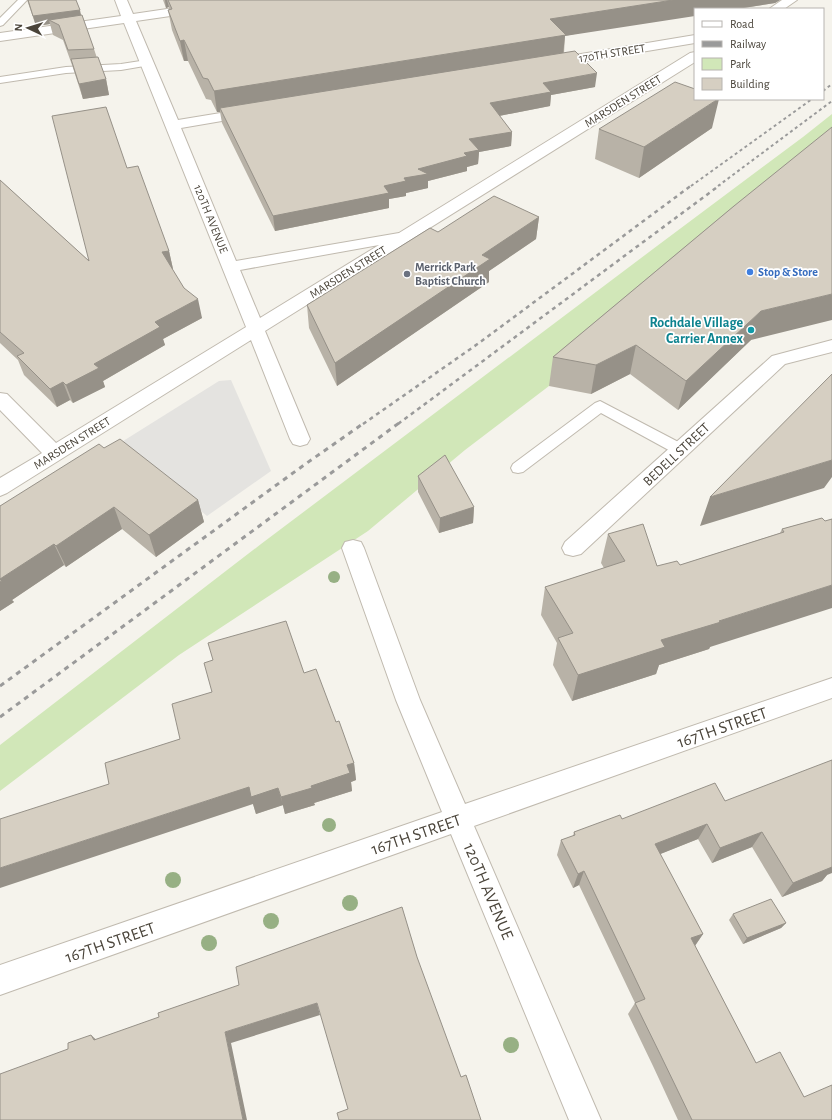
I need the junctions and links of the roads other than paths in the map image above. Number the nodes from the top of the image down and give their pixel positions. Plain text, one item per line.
1 (23, 0) edge
2 (121, 0) edge
3 (253, 0) edge
4 (791, 0) edge
5 (777, 8) edge
6 (128, 18) junction
7 (0, 23) edge
8 (0, 37) edge
9 (694, 39) edge
10 (694, 57) edge
11 (147, 63) junction
12 (536, 65) edge
13 (0, 80) edge
14 (261, 110) edge
15 (173, 125) junction
16 (409, 234) junction
17 (230, 267) junction
18 (256, 330) junction
19 (832, 346) edge
20 (0, 399) edge
21 (300, 439) dead end
22 (681, 450) junction
23 (54, 454) junction
24 (518, 468) dead end
25 (0, 488) edge
26 (353, 548) dead end
27 (573, 548) dead end
28 (832, 688) edge
29 (459, 818) junction
30 (0, 980) edge
31 (585, 1120) edge

1 - 7 lane
2 - 6 street, 120TH AVENUE
3 - 6 street
4 - 5 street
6 - 8 street
6 - 11 street, 120TH AVENUE
9 - 12 street, 170TH STREET
10 - 16 street, MARSDEN STREET
11 - 13 lane
11 - 15 street, 120TH AVENUE
14 - 15 street
15 - 17 street, 120TH AVENUE
16 - 17 street
16 - 18 street, MARSDEN STREET
17 - 18 street, 120TH AVENUE
18 - 21 street, 120TH AVENUE
18 - 23 street, MARSDEN STREET
19 - 22 street, BEDELL STREET
20 - 23 street
22 - 24 lane
22 - 27 street, BEDELL STREET
23 - 25 street, MARSDEN STREET
26 - 29 street, 120TH AVENUE
28 - 29 street, 167TH STREET
29 - 30 street, 167TH STREET
29 - 31 street, 120TH AVENUE

